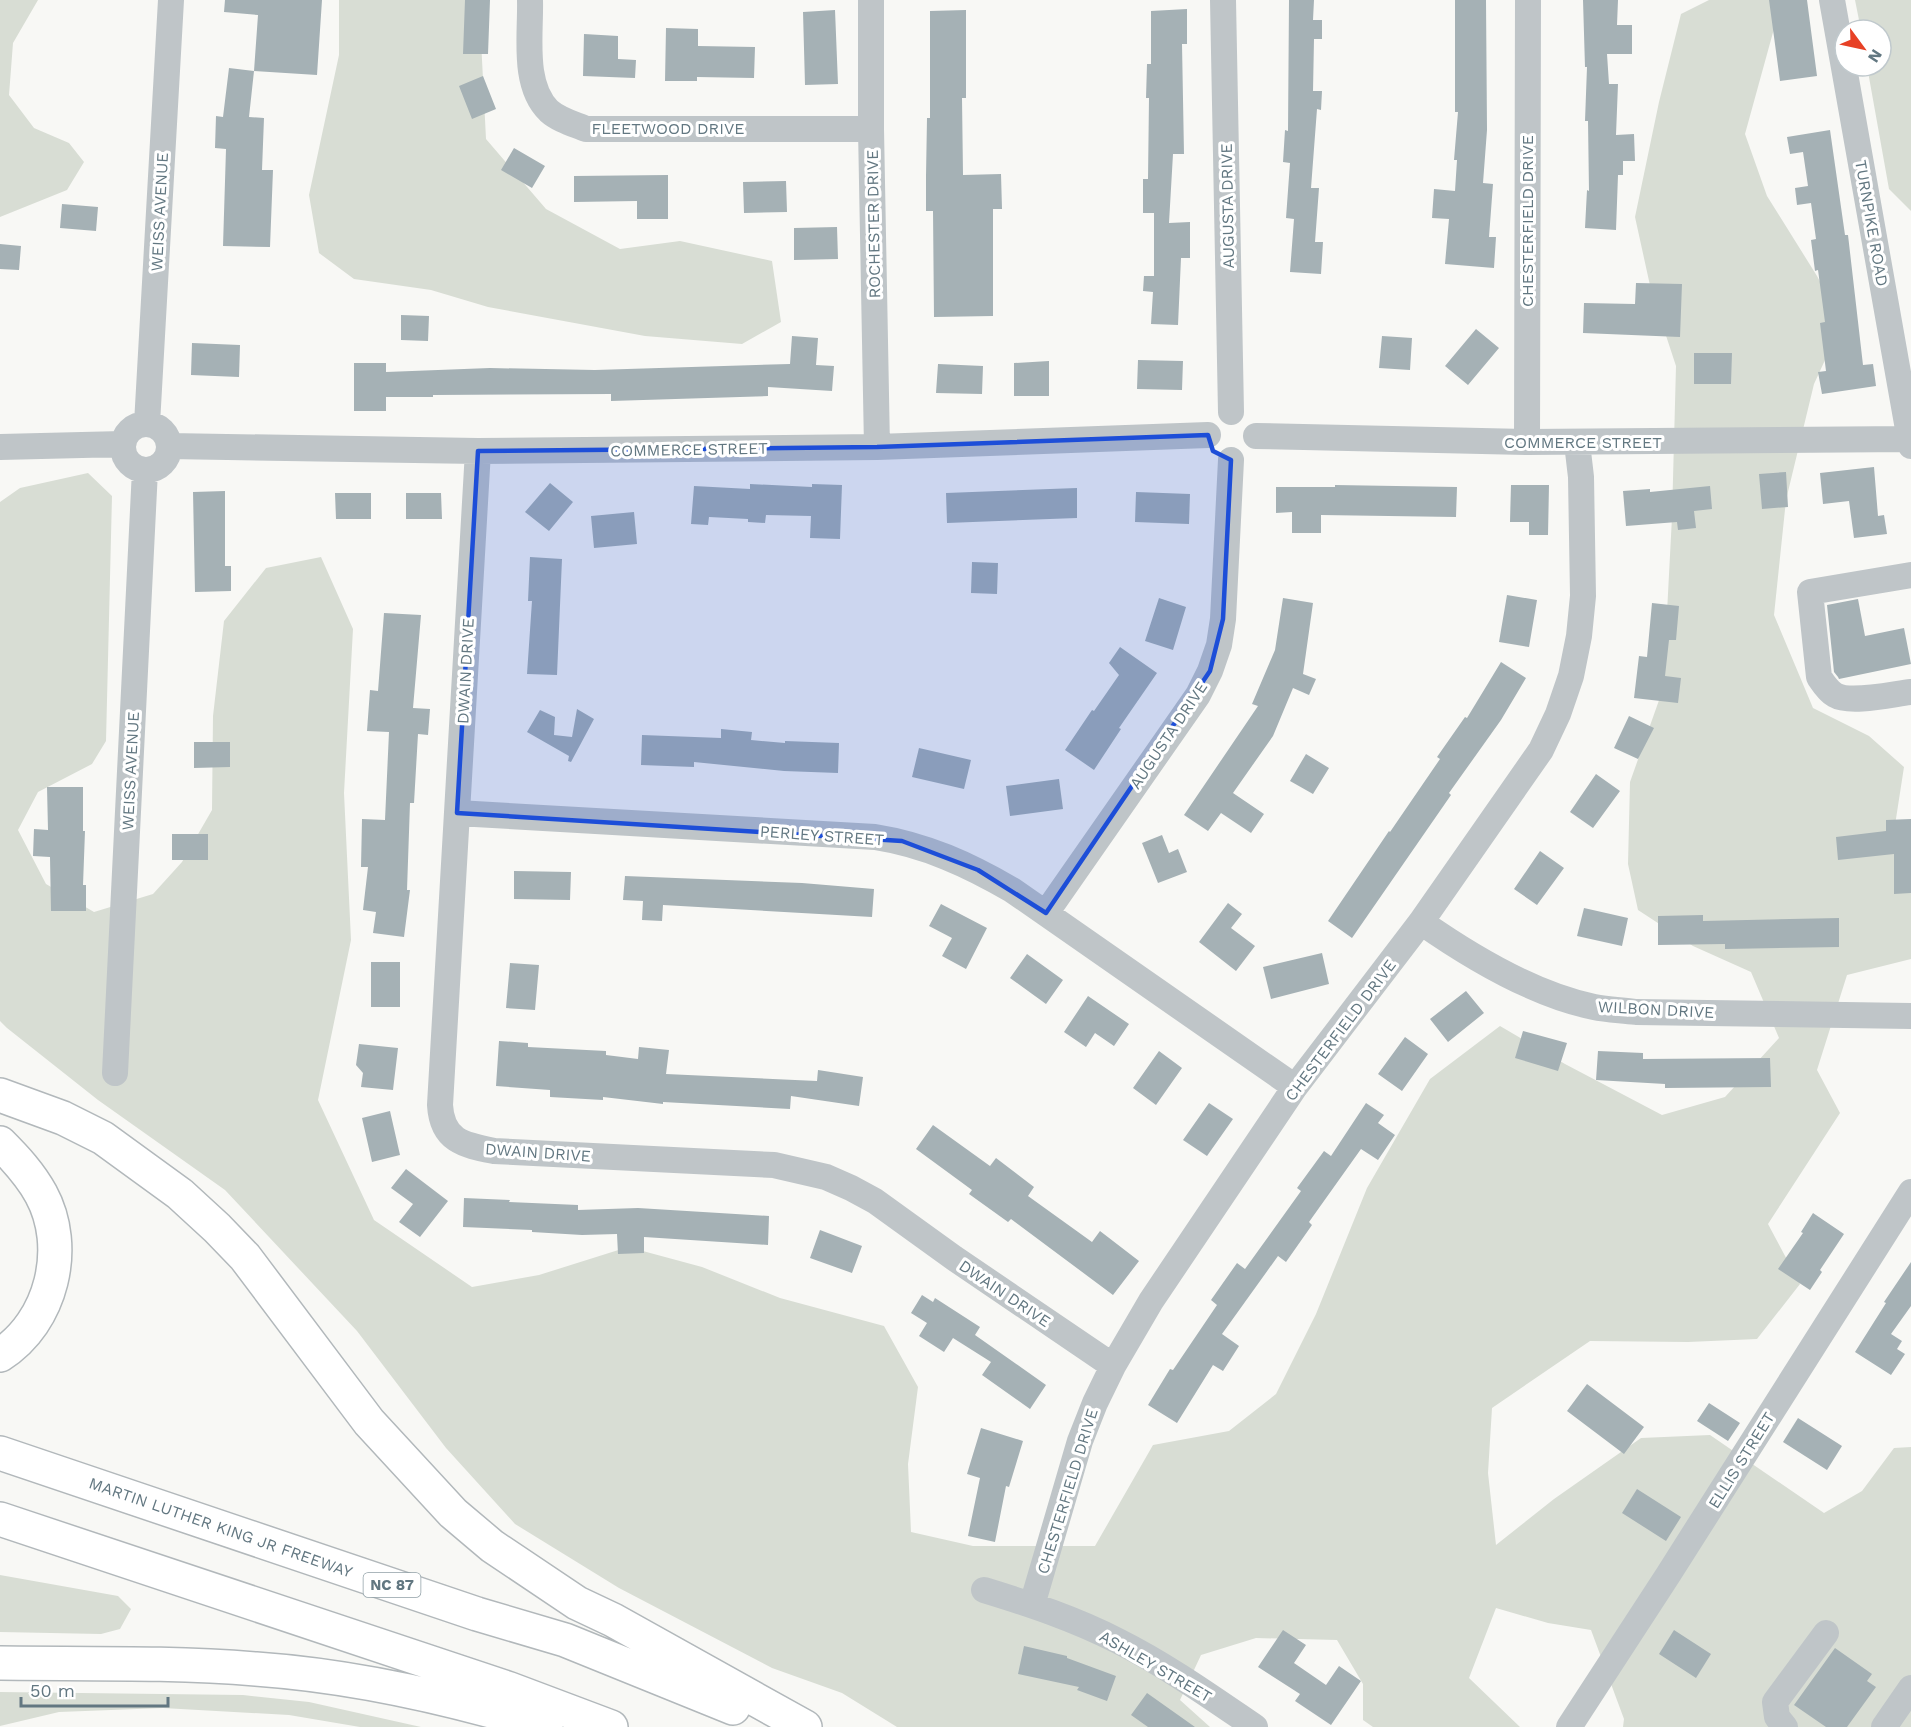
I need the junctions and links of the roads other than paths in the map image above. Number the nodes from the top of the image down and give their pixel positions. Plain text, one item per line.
1 (171, 0) edge
2 (530, 0) edge
3 (871, 0) edge
4 (1223, 0) edge
5 (1528, 0) edge
6 (1832, 0) edge
7 (871, 129) junction
8 (1232, 412) junction
9 (147, 424) junction
10 (1208, 435) junction
11 (1257, 436) junction
12 (1527, 442) junction
13 (1577, 442) junction
14 (1910, 442) edge
15 (123, 444) junction
16 (169, 446) junction
17 (0, 447) edge
18 (877, 447) junction
19 (478, 451) junction
20 (1231, 460) junction
21 (145, 470) junction
22 (1911, 575) edge
23 (1911, 692) edge
24 (457, 813) junction
25 (1046, 913) junction
26 (1421, 922) junction
27 (1911, 1016) edge
28 (115, 1073) dead end
29 (1295, 1087) junction
30 (0, 1095) edge
31 (0, 1143) edge
32 (1911, 1192) edge
33 (0, 1355) edge
34 (1113, 1366) junction
35 (0, 1453) edge
36 (0, 1519) edge
37 (984, 1590) dead end
38 (1032, 1605) junction
39 (1826, 1632) dead end
40 (0, 1663) edge
41 (1909, 1694) edge
42 (546, 1727) edge
43 (611, 1727) edge
44 (779, 1727) edge
45 (805, 1727) edge
46 (1255, 1727) edge
47 (1569, 1727) edge
48 (1785, 1727) edge
49 (1884, 1727) edge

1 - 9 street, WEISS AVENUE
2 - 7 street, FLEETWOOD DRIVE
3 - 7 street, ROCHESTER DRIVE
4 - 8 street, AUGUSTA DRIVE
5 - 12 street, CHESTERFIELD DRIVE
6 - 14 street, TURNPIKE ROAD
7 - 18 street, ROCHESTER DRIVE
8 - 10 street
8 - 11 street
9 - 15 street
9 - 16 street
10 - 18 street, COMMERCE STREET
10 - 20 street
11 - 12 street, COMMERCE STREET
11 - 20 street
12 - 13 street, COMMERCE STREET
13 - 14 street, COMMERCE STREET
13 - 26 street, CHESTERFIELD DRIVE
15 - 17 street
15 - 21 street
16 - 19 street, COMMERCE STREET
16 - 21 street
18 - 19 street, COMMERCE STREET
19 - 24 street, DWAIN DRIVE
20 - 25 street, AUGUSTA DRIVE
21 - 28 street, WEISS AVENUE
22 - 23 street
24 - 25 street, PERLEY STREET
24 - 34 street, DWAIN DRIVE
25 - 29 street, PERLEY STREET
26 - 27 street, WILBON DRIVE
26 - 29 street, CHESTERFIELD DRIVE
29 - 34 street, CHESTERFIELD DRIVE
30 - 45 highway
31 - 33 highway
32 - 47 street, ELLIS STREET
34 - 38 street, CHESTERFIELD DRIVE
35 - 44 highway, MARTIN LUTHER KING JR FREEWAY / NC 87
36 - 43 highway
37 - 38 street, ASHLEY STREET
38 - 46 street, ASHLEY STREET
39 - 48 street
40 - 42 highway
41 - 49 street

